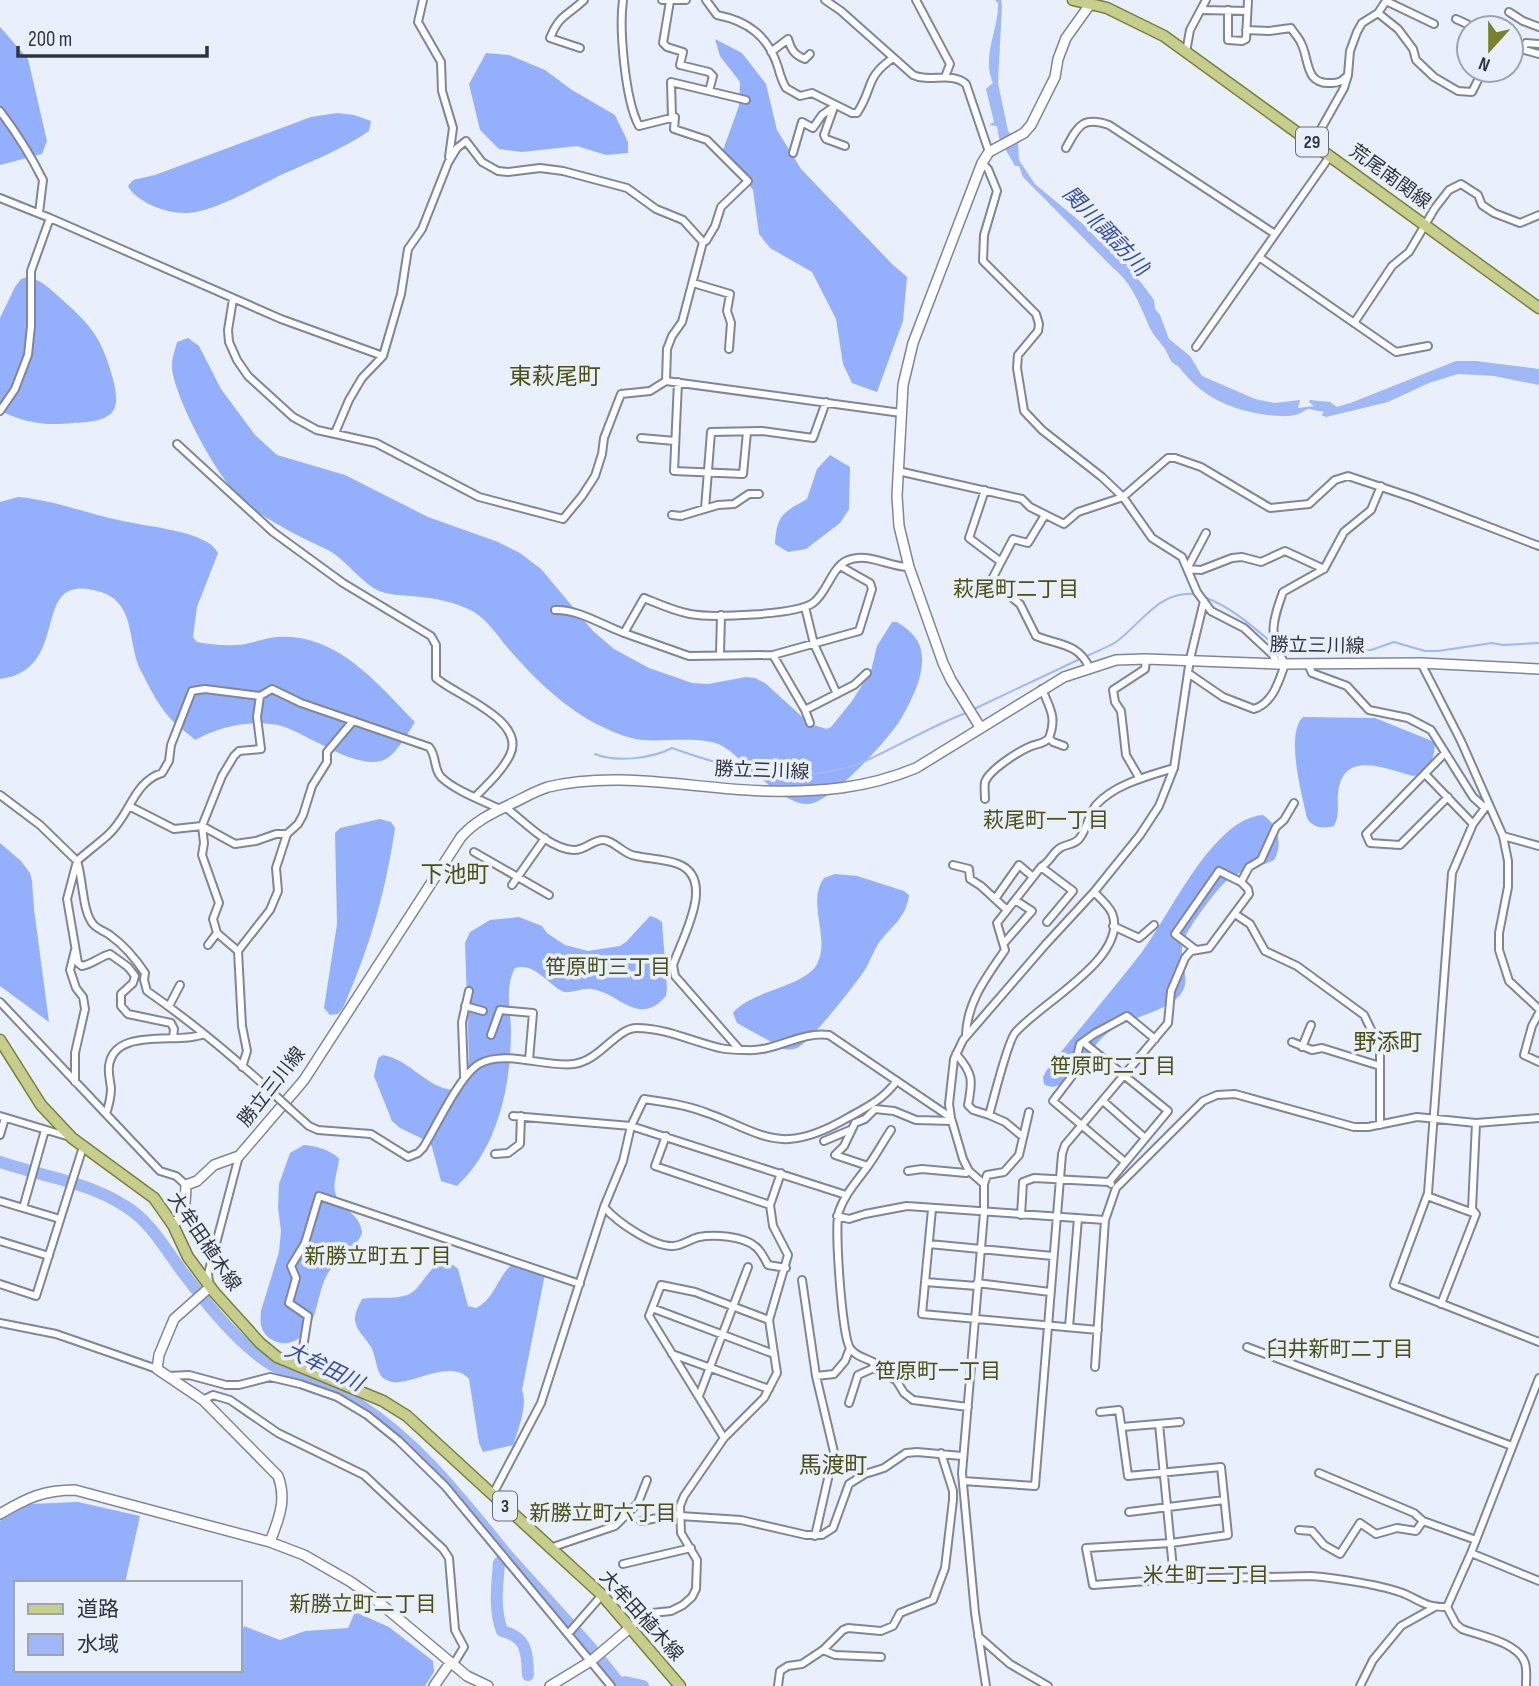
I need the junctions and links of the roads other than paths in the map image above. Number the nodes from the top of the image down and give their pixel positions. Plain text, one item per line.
1 (423, 0) edge
2 (584, 0) edge
3 (623, 0) edge
4 (662, 0) edge
5 (686, 0) edge
6 (706, 0) edge
7 (825, 0) edge
8 (916, 0) edge
9 (1073, 0) edge
10 (1206, 0) edge
11 (1248, 0) edge
12 (1376, 0) edge
13 (670, 1) edge
14 (1096, 3) edge
15 (1203, 10) junction
16 (1228, 10) junction
17 (1247, 11) junction
18 (1379, 11) junction
19 (1509, 12) dead end
20 (1434, 24) dead end
21 (1539, 27) edge
22 (1246, 30) junction
23 (580, 48) dead end
24 (771, 52) junction
25 (1186, 52) junction
26 (810, 54) dead end
27 (893, 58) junction
28 (1348, 75) junction
29 (945, 77) junction
30 (1476, 84) edge
31 (709, 91) junction
32 (747, 100) dead end
33 (835, 106) junction
34 (0, 111) edge
35 (672, 118) junction
36 (1313, 143) junction
37 (845, 146) dead end
38 (1066, 148) dead end
39 (992, 151) junction
40 (793, 153) dead end
41 (1331, 156) junction
42 (448, 163) junction
43 (982, 163) junction
44 (0, 198) edge
45 (39, 214) junction
46 (1539, 215) edge
47 (50, 218) junction
48 (1425, 224) junction
49 (1275, 234) junction
50 (703, 242) junction
51 (1259, 257) junction
52 (693, 283) junction
53 (233, 299) junction
54 (1539, 307) edge
55 (1354, 323) junction
56 (1428, 346) dead end
57 (1196, 347) dead end
58 (729, 349) dead end
59 (383, 356) junction
60 (666, 381) junction
61 (678, 382) junction
62 (826, 402) junction
63 (0, 411) edge
64 (901, 413) junction
65 (747, 432) junction
66 (335, 433) junction
67 (641, 438) dead end
68 (676, 441) junction
69 (177, 444) dead end
70 (898, 471) junction
71 (708, 473) junction
72 (1381, 486) junction
73 (985, 490) junction
74 (759, 494) dead end
75 (1122, 497) junction
76 (705, 509) junction
77 (672, 515) dead end
78 (1045, 515) junction
79 (1206, 533) dead end
80 (1539, 546) edge
81 (1002, 562) junction
82 (840, 566) junction
83 (909, 567) junction
84 (1188, 568) junction
85 (1324, 569) junction
86 (1204, 601) junction
87 (806, 607) junction
88 (555, 610) dead end
89 (720, 615) junction
90 (624, 633) junction
91 (814, 644) junction
92 (720, 654) junction
93 (773, 655) junction
94 (1146, 659) junction
95 (1190, 659) junction
96 (1421, 663) junction
97 (1282, 664) junction
98 (1308, 664) junction
99 (1089, 667) junction
100 (1539, 669) edge
101 (867, 673) dead end
102 (1188, 673) junction
103 (1042, 689) junction
104 (837, 694) junction
105 (260, 696) junction
106 (805, 710) junction
107 (353, 721) junction
108 (810, 723) dead end
109 (980, 727) junction
110 (1049, 738) junction
111 (1064, 746) dead end
112 (1446, 753) junction
113 (1174, 768) junction
114 (1426, 775) junction
115 (1140, 779) junction
116 (0, 795) edge
117 (475, 797) junction
118 (1448, 797) junction
119 (985, 799) dead end
120 (1294, 803) dead end
121 (1487, 806) junction
122 (131, 807) junction
123 (503, 808) junction
124 (1473, 824) junction
125 (202, 826) junction
126 (286, 834) junction
127 (1503, 836) junction
128 (545, 838) junction
129 (1539, 845) edge
130 (474, 852) dead end
131 (77, 861) junction
132 (953, 865) dead end
133 (1041, 867) junction
134 (517, 877) junction
135 (1033, 877) junction
136 (1241, 882) junction
137 (512, 885) dead end
138 (1094, 892) junction
139 (548, 895) dead end
140 (995, 899) junction
141 (1015, 900) junction
142 (1007, 910) junction
143 (1235, 914) junction
144 (1047, 922) dead end
145 (1154, 925) dead end
146 (1113, 926) junction
147 (217, 933) junction
148 (1004, 943) junction
149 (208, 945) dead end
150 (76, 948) junction
151 (1196, 950) junction
152 (238, 951) junction
153 (180, 985) dead end
154 (469, 991) dead end
155 (0, 1002) edge
156 (169, 1006) junction
157 (465, 1006) junction
158 (483, 1011) dead end
159 (1539, 1011) edge
160 (1311, 1025) dead end
161 (204, 1034) junction
162 (491, 1035) dead end
163 (966, 1036) junction
164 (173, 1038) junction
165 (1155, 1039) junction
166 (0, 1040) edge
167 (1083, 1042) junction
168 (1292, 1042) dead end
169 (1302, 1047) junction
170 (739, 1049) junction
171 (956, 1054) junction
172 (528, 1060) junction
173 (1539, 1062) edge
174 (1380, 1066) junction
175 (242, 1067) junction
176 (1125, 1075) junction
177 (464, 1078) junction
178 (75, 1082) junction
179 (896, 1082) junction
180 (1103, 1101) junction
181 (1029, 1112) dead end
182 (106, 1114) junction
183 (513, 1115) dead end
184 (989, 1115) junction
185 (521, 1116) junction
186 (3, 1117) edge
187 (1435, 1118) junction
188 (1539, 1118) edge
189 (951, 1119) junction
190 (1476, 1123) junction
191 (1380, 1125) junction
192 (631, 1126) junction
193 (1082, 1126) junction
194 (45, 1130) junction
195 (850, 1130) junction
196 (891, 1130) dead end
197 (0, 1135) edge
198 (666, 1136) junction
199 (1023, 1137) junction
200 (72, 1138) junction
201 (1145, 1138) junction
202 (824, 1141) dead end
203 (83, 1147) junction
204 (495, 1154) dead end
205 (239, 1156) junction
206 (1125, 1162) junction
207 (868, 1166) junction
208 (908, 1171) dead end
209 (970, 1171) junction
210 (781, 1173) junction
211 (1059, 1180) junction
212 (1109, 1182) junction
213 (984, 1184) junction
214 (186, 1185) junction
215 (1116, 1188) junction
216 (846, 1195) junction
217 (1427, 1196) junction
218 (0, 1200) edge
219 (771, 1205) junction
220 (23, 1208) junction
221 (604, 1208) junction
222 (932, 1209) junction
223 (984, 1213) junction
224 (1475, 1214) junction
225 (1021, 1215) junction
226 (837, 1216) junction
227 (1057, 1217) junction
228 (1078, 1218) junction
229 (60, 1219) junction
230 (1105, 1220) junction
231 (173, 1225) junction
232 (0, 1241) edge
233 (929, 1244) junction
234 (980, 1249) junction
235 (49, 1256) junction
236 (1053, 1256) junction
237 (748, 1267) dead end
238 (786, 1268) junction
239 (802, 1280) dead end
240 (925, 1282) junction
241 (0, 1284) edge
242 (580, 1284) junction
243 (977, 1285) junction
244 (205, 1292) junction
245 (1050, 1292) junction
246 (1441, 1304) junction
247 (733, 1307) junction
248 (652, 1308) junction
249 (974, 1319) junction
250 (769, 1320) junction
251 (0, 1323) edge
252 (1047, 1325) junction
253 (1069, 1327) junction
254 (1098, 1330) junction
255 (722, 1335) junction
256 (1539, 1342) edge
257 (1247, 1347) dead end
258 (850, 1348) junction
259 (672, 1354) junction
260 (774, 1354) junction
261 (710, 1367) junction
262 (1095, 1367) dead end
263 (874, 1368) junction
264 (157, 1369) junction
265 (303, 1375) junction
266 (166, 1376) junction
267 (816, 1376) junction
268 (1539, 1378) edge
269 (769, 1389) junction
270 (699, 1396) junction
271 (204, 1400) junction
272 (849, 1403) dead end
273 (968, 1407) junction
274 (1100, 1412) dead end
275 (1180, 1422) dead end
276 (1159, 1424) junction
277 (1122, 1427) junction
278 (724, 1438) junction
279 (1512, 1446) junction
280 (941, 1453) junction
281 (962, 1456) junction
282 (1164, 1472) junction
283 (1319, 1473) dead end
284 (647, 1480) dead end
285 (964, 1481) junction
286 (493, 1494) junction
287 (1224, 1500) junction
288 (1167, 1508) junction
289 (1129, 1512) dead end
290 (0, 1514) edge
291 (680, 1515) junction
292 (641, 1521) dead end
293 (1423, 1521) junction
294 (1299, 1530) dead end
295 (815, 1536) junction
296 (1476, 1540) junction
297 (270, 1542) junction
298 (1171, 1543) junction
299 (550, 1548) junction
300 (691, 1548) junction
301 (1471, 1552) junction
302 (623, 1564) dead end
303 (1174, 1578) junction
304 (1539, 1581) edge
305 (602, 1595) junction
306 (1435, 1607) junction
307 (1447, 1607) junction
308 (631, 1627) junction
309 (569, 1632) junction
310 (978, 1636) junction
311 (823, 1650) junction
312 (881, 1657) dead end
313 (592, 1660) junction
314 (452, 1664) junction
315 (434, 1686) edge
316 (488, 1686) edge
317 (550, 1686) edge
318 (611, 1686) edge
319 (680, 1686) edge
320 (778, 1686) edge
321 (986, 1686) edge
322 (1048, 1686) edge
323 (1360, 1686) edge
324 (1526, 1686) edge

1 - 42 street
2 - 23 street
3 - 35 street
4 - 13 street
5 - 13 street
6 - 24 street
7 - 27 street
8 - 29 street
9 - 14 main road, 荒尾南関線 / 29
10 - 15 street
11 - 17 street
12 - 18 street
13 - 31 street
14 - 25 main road, 荒尾南関線 / 29
14 - 39 street
15 - 16 street
15 - 25 street
16 - 17 street
16 - 22 street
17 - 22 street
18 - 20 street
18 - 28 street
18 - 30 street
19 - 21 street
22 - 28 street
24 - 26 street
24 - 33 street
25 - 36 main road, 荒尾南関線 / 29
27 - 29 street
27 - 33 street
28 - 36 street
29 - 39 street
31 - 32 street
31 - 35 street
33 - 37 street
33 - 40 street
34 - 45 street
35 - 50 street
36 - 41 main road, 荒尾南関線 / 29
38 - 49 street
39 - 43 street
41 - 48 main road, 荒尾南関線 / 29
41 - 49 street
42 - 50 street
42 - 59 street
43 - 64 street
43 - 75 street
44 - 45 street
45 - 47 street
46 - 48 street
47 - 53 street
47 - 63 street
48 - 54 main road, 荒尾南関線 / 29
48 - 55 street
49 - 51 street
50 - 52 street
51 - 55 street
51 - 57 street
52 - 58 street
52 - 60 street
53 - 59 street
53 - 66 street
55 - 56 street
59 - 66 street
60 - 61 street
60 - 66 street
61 - 62 street
61 - 68 street
62 - 64 street
62 - 65 street
64 - 70 street
65 - 71 street
65 - 71 street
67 - 68 street
68 - 71 street
69 - 117 street
70 - 73 street
70 - 83 street
71 - 76 street
72 - 75 street
72 - 80 street
72 - 85 street
73 - 78 street
73 - 81 street
74 - 76 street
75 - 78 street
75 - 84 street
76 - 77 street
78 - 81 street
79 - 84 street
81 - 99 street
82 - 83 street
82 - 87 street
82 - 91 street
83 - 109 street
84 - 85 street
84 - 86 street
85 - 97 street
86 - 95 street
86 - 97 street
87 - 89 street
87 - 91 street
88 - 90 street
89 - 90 street
89 - 92 street
90 - 92 street
91 - 93 street
91 - 104 street
92 - 93 street
93 - 106 street
94 - 95 street, 勝立三川線
94 - 99 street, 勝立三川線
94 - 115 street
95 - 97 street, 勝立三川線
95 - 102 street
96 - 98 street, 勝立三川線
96 - 100 street, 勝立三川線
96 - 121 street
97 - 98 street, 勝立三川線
97 - 102 street
98 - 112 street
99 - 103 street, 勝立三川線
101 - 104 street
102 - 113 street
103 - 109 street, 勝立三川線
103 - 110 street
104 - 106 street
105 - 107 street
105 - 122 street
105 - 125 street
106 - 108 street
107 - 117 street
107 - 126 street
109 - 123 street, 勝立三川線
110 - 111 street
110 - 119 street
112 - 114 street
112 - 121 street
113 - 115 street
113 - 138 street
114 - 118 street
114 - 118 street
115 - 133 street
116 - 131 street
117 - 123 street
118 - 124 street
120 - 136 street
121 - 124 street
121 - 127 street
122 - 125 street
122 - 131 street
123 - 128 street
123 - 205 street, 勝立三川線
124 - 187 street
125 - 126 street
125 - 147 street
126 - 152 street
127 - 129 street
127 - 159 street
128 - 134 street
128 - 170 street
130 - 134 street
131 - 150 street
131 - 156 street
132 - 140 street
133 - 135 street
133 - 144 street
134 - 137 street
134 - 139 street
135 - 140 street
135 - 141 street
136 - 143 street
136 - 151 street
138 - 146 street
138 - 163 street
140 - 142 street
141 - 142 street
141 - 148 street
142 - 148 street
143 - 151 street
143 - 174 street
145 - 146 street
146 - 184 street
147 - 149 street
147 - 152 street
148 - 163 street
150 - 164 street
150 - 178 street
151 - 165 street
152 - 175 street
153 - 156 street
154 - 157 street
155 - 178 street
156 - 161 street
157 - 158 street
157 - 177 street
159 - 173 street
160 - 169 street
161 - 164 street
161 - 175 street
162 - 172 street
163 - 171 street
164 - 182 street
165 - 167 street
165 - 176 street
166 - 200 main road, 大牟田植木線 / 3
167 - 176 street
167 - 193 street
168 - 169 street
169 - 174 street
170 - 172 street
170 - 179 street
171 - 184 street
171 - 189 street
172 - 177 street
174 - 191 street
175 - 177 street, bridge
176 - 180 street
176 - 201 street
178 - 182 street
179 - 189 street
179 - 192 street
180 - 193 street
180 - 201 street
181 - 199 street
182 - 214 street
183 - 185 street
184 - 199 street
185 - 192 street
185 - 204 street
186 - 194 street
186 - 197 street
187 - 190 street
187 - 191 street
187 - 217 street
188 - 190 street
189 - 195 street
189 - 209 street
190 - 224 street
191 - 215 street
192 - 198 street
192 - 221 street
193 - 206 street
193 - 211 street
194 - 200 street
194 - 220 street
195 - 202 street
195 - 207 street
196 - 207 street
198 - 210 street
198 - 219 street
199 - 213 street
200 - 203 main road, 大牟田植木線 / 3
201 - 206 street
203 - 229 street
203 - 231 main road, 大牟田植木線 / 3
205 - 214 street, 勝立三川線
205 - 244 street
206 - 212 street
207 - 216 street
208 - 209 street
209 - 213 street
210 - 216 street
210 - 219 street
211 - 212 street
211 - 225 street
211 - 227 street
212 - 215 street
213 - 223 street
214 - 231 street
215 - 230 street
216 - 226 street
217 - 224 street
217 - 246 street
218 - 220 street
219 - 238 street
220 - 229 street
221 - 238 street
221 - 242 street
222 - 223 street
222 - 226 street
222 - 233 street
223 - 225 street
223 - 234 street
224 - 246 street
225 - 227 street
226 - 258 street
227 - 228 street
227 - 236 street
228 - 230 street
228 - 253 street
229 - 235 street
230 - 254 street
231 - 244 main road, 大牟田植木線 / 3
232 - 235 street
233 - 234 street
233 - 240 street
234 - 236 street
234 - 243 street
235 - 241 street
236 - 245 street
237 - 247 street
238 - 250 street
239 - 267 street
240 - 243 street
240 - 249 street
242 - 265 street
242 - 286 street
243 - 245 street
243 - 249 street
244 - 264 street
244 - 265 main road, 大牟田植木線 / 3
245 - 252 street
246 - 256 street
247 - 248 street
247 - 250 street
247 - 255 street
248 - 255 street
248 - 259 street
249 - 252 street
249 - 273 street
250 - 260 street
251 - 264 street
252 - 253 street
252 - 285 street
253 - 254 street
254 - 262 street
255 - 260 street
255 - 261 street
257 - 279 street
258 - 263 street
258 - 267 street
259 - 261 street
259 - 270 street
260 - 269 street
261 - 269 street
261 - 270 street
263 - 272 street
263 - 273 street
264 - 266 street
265 - 266 street
265 - 286 main road, 大牟田植木線 / 3
265 - 309 street
266 - 271 street
267 - 295 street
268 - 279 street
269 - 278 street
270 - 278 street
271 - 297 street
271 - 314 street
273 - 281 street
274 - 277 street
275 - 276 street
276 - 277 street
276 - 282 street
277 - 282 street
278 - 291 street
279 - 296 street
280 - 281 street
280 - 295 street
280 - 311 street
281 - 285 street
282 - 287 street
282 - 288 street
283 - 293 street
284 - 299 street
285 - 310 street
286 - 299 main road, 大牟田植木線 / 3
287 - 288 street
287 - 298 street
288 - 289 street
288 - 298 street
290 - 297 street
291 - 292 street
291 - 295 street
291 - 300 street
293 - 294 street
293 - 296 street
296 - 301 street
297 - 314 street
298 - 303 street
298 - 303 street
299 - 305 main road, 大牟田植木線 / 3
300 - 302 street
300 - 308 street
301 - 304 street
301 - 307 street
303 - 306 street
305 - 308 main road, 大牟田植木線 / 3
305 - 309 street
306 - 307 street
306 - 323 street
307 - 324 street
308 - 313 street
308 - 319 main road, 大牟田植木線 / 3
309 - 313 street
310 - 321 street
310 - 322 street
311 - 312 street
311 - 320 street
313 - 317 street
313 - 318 street
314 - 315 street
314 - 316 street

